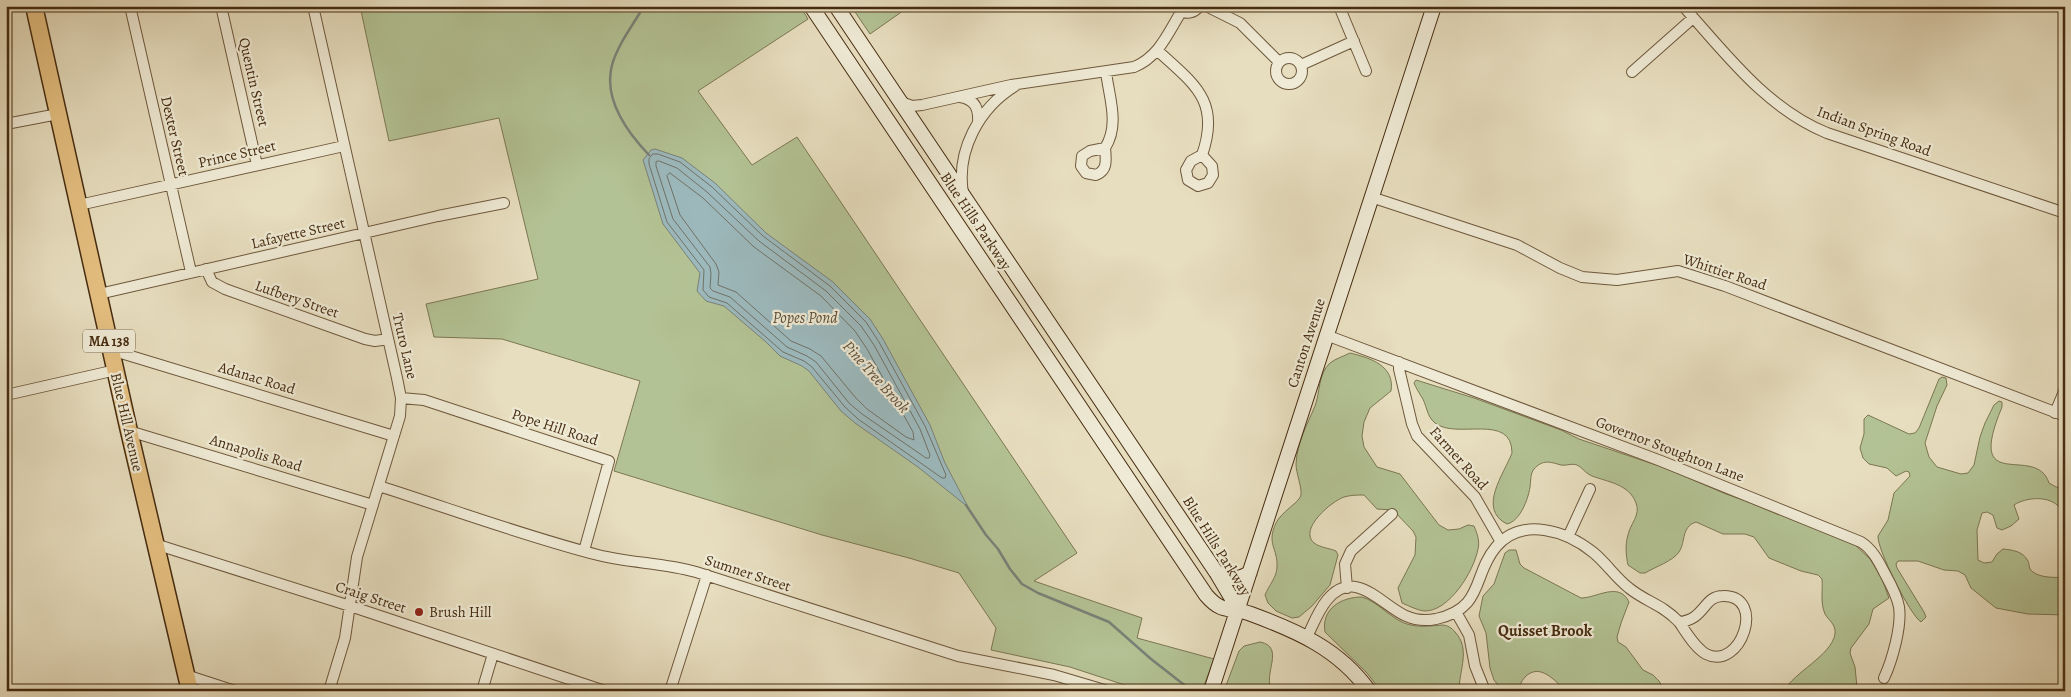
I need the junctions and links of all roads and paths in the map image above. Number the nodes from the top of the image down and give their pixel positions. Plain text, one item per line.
1 (34, 6) edge
2 (130, 6) edge
3 (221, 6) edge
4 (313, 6) edge
5 (811, 6) edge
6 (836, 6) edge
7 (1200, 6) edge
8 (1206, 6) edge
9 (1339, 6) edge
10 (1434, 6) edge
11 (1683, 6) edge
12 (1179, 9) edge
13 (1694, 18) junction
14 (1354, 41) junction
15 (1158, 51) junction
16 (1279, 62) junction
17 (1301, 65) junction
18 (1366, 71) dead end
19 (1106, 72) junction
20 (1632, 72) dead end
21 (1020, 83) junction
22 (960, 97) junction
23 (901, 102) junction
24 (58, 114) junction
25 (978, 122) junction
26 (6, 124) edge
27 (344, 146) junction
28 (1105, 148) dead end
29 (1202, 155) dead end
30 (257, 165) junction
31 (171, 184) junction
32 (964, 195) junction
33 (1371, 197) junction
34 (504, 203) dead end
35 (79, 205) junction
36 (2065, 213) edge
37 (364, 233) junction
38 (1004, 254) junction
39 (987, 266) junction
40 (206, 269) junction
41 (191, 272) junction
42 (99, 294) junction
43 (1326, 335) junction
44 (388, 339) junction
45 (111, 350) junction
46 (1399, 362) junction
47 (116, 370) junction
48 (2065, 389) edge
49 (6, 395) edge
50 (401, 398) junction
51 (2060, 414) edge
52 (129, 430) junction
53 (394, 436) junction
54 (379, 486) junction
55 (1590, 490) dead end
56 (373, 504) junction
57 (1392, 514) dead end
58 (1568, 537) junction
59 (1501, 542) junction
60 (155, 544) junction
61 (584, 551) junction
62 (1216, 572) junction
63 (1250, 572) junction
64 (707, 575) junction
65 (1347, 588) junction
66 (1202, 589) junction
67 (350, 606) junction
68 (1238, 609) junction
69 (1456, 612) junction
70 (1679, 622) junction
71 (1307, 637) junction
72 (493, 654) junction
73 (1884, 678) dead end
74 (188, 683) edge
75 (1104, 690) edge
76 (235, 691) edge
77 (329, 691) edge
78 (482, 691) edge
79 (605, 691) edge
80 (670, 691) edge
81 (1211, 691) edge
82 (1369, 691) edge
83 (1485, 691) edge

1 - 24 highway, Blue Hill Avenue / MA 138
2 - 31 street, Dexter Street
3 - 30 street, Quentin Street
4 - 27 street, Truro Lane
5 - 39 main road, Blue Hills Parkway
6 - 23 main road, Blue Hills Parkway
7 - 12 street
8 - 16 street
9 - 14 street
10 - 33 main road, Canton Avenue
11 - 13 street, Indian Spring Road
12 - 15 street
13 - 20 street
13 - 36 street, Indian Spring Road
14 - 17 street
14 - 18 street
15 - 19 street
15 - 29 street
16 - 17 street
16 - 17 street
19 - 21 street
19 - 28 street
21 - 22 street
21 - 25 street
22 - 23 street
22 - 25 street
23 - 32 main road, Blue Hills Parkway
24 - 26 street
24 - 35 highway, Blue Hill Avenue / MA 138
25 - 32 street
27 - 30 street, Prince Street
27 - 37 street, Truro Lane
30 - 31 street, Prince Street
31 - 35 street, Prince Street
31 - 41 street, Dexter Street
32 - 38 main road, Blue Hills Parkway
33 - 43 main road, Canton Avenue
33 - 51 street, Whittier Road
34 - 37 street, Lafayette Street
35 - 42 highway, Blue Hill Avenue / MA 138
37 - 40 street, Lafayette Street
37 - 44 street, Truro Lane
38 - 39 main road
38 - 62 main road, Blue Hills Parkway
39 - 66 main road, Blue Hills Parkway
40 - 41 street, Lafayette Street
40 - 44 street, Lufbery Street
41 - 42 street, Lafayette Street
42 - 45 highway, Blue Hill Avenue / MA 138
43 - 46 street, Governor Stoughton Lane
43 - 63 main road, Canton Avenue
44 - 50 street, Truro Lane
45 - 47 highway, Blue Hill Avenue / MA 138
45 - 53 street, Adanac Road
46 - 59 street, Farmer Road
46 - 73 street, Governor Stoughton Lane
47 - 49 street
47 - 52 highway, Blue Hill Avenue / MA 138
48 - 51 street
50 - 53 street, Truro Lane
50 - 61 street, Pope Hill Road
52 - 56 street, Annapolis Road
52 - 60 highway, Blue Hill Avenue / MA 138
53 - 54 street, Truro Lane
54 - 56 street, Truro Lane
54 - 61 street, Sumner Street
55 - 58 street
56 - 67 street, Truro Lane
57 - 65 street
58 - 59 street
58 - 70 street
59 - 69 street
60 - 67 street, Craig Street
60 - 74 highway, Blue Hill Avenue / MA 138
61 - 64 street, Sumner Street
62 - 63 main road
62 - 66 main road
62 - 68 main road, Blue Hills Parkway
63 - 68 main road, Canton Avenue
64 - 75 street, Sumner Street
64 - 80 street
65 - 69 street
65 - 71 street
66 - 68 main road, Blue Hills Parkway
67 - 72 street, Craig Street
67 - 77 street, Truro Lane
68 - 71 main road
68 - 81 main road, Canton Avenue
69 - 83 street
70 - 70 street
71 - 82 main road
72 - 78 street
72 - 79 street, Craig Street
74 - 76 street

